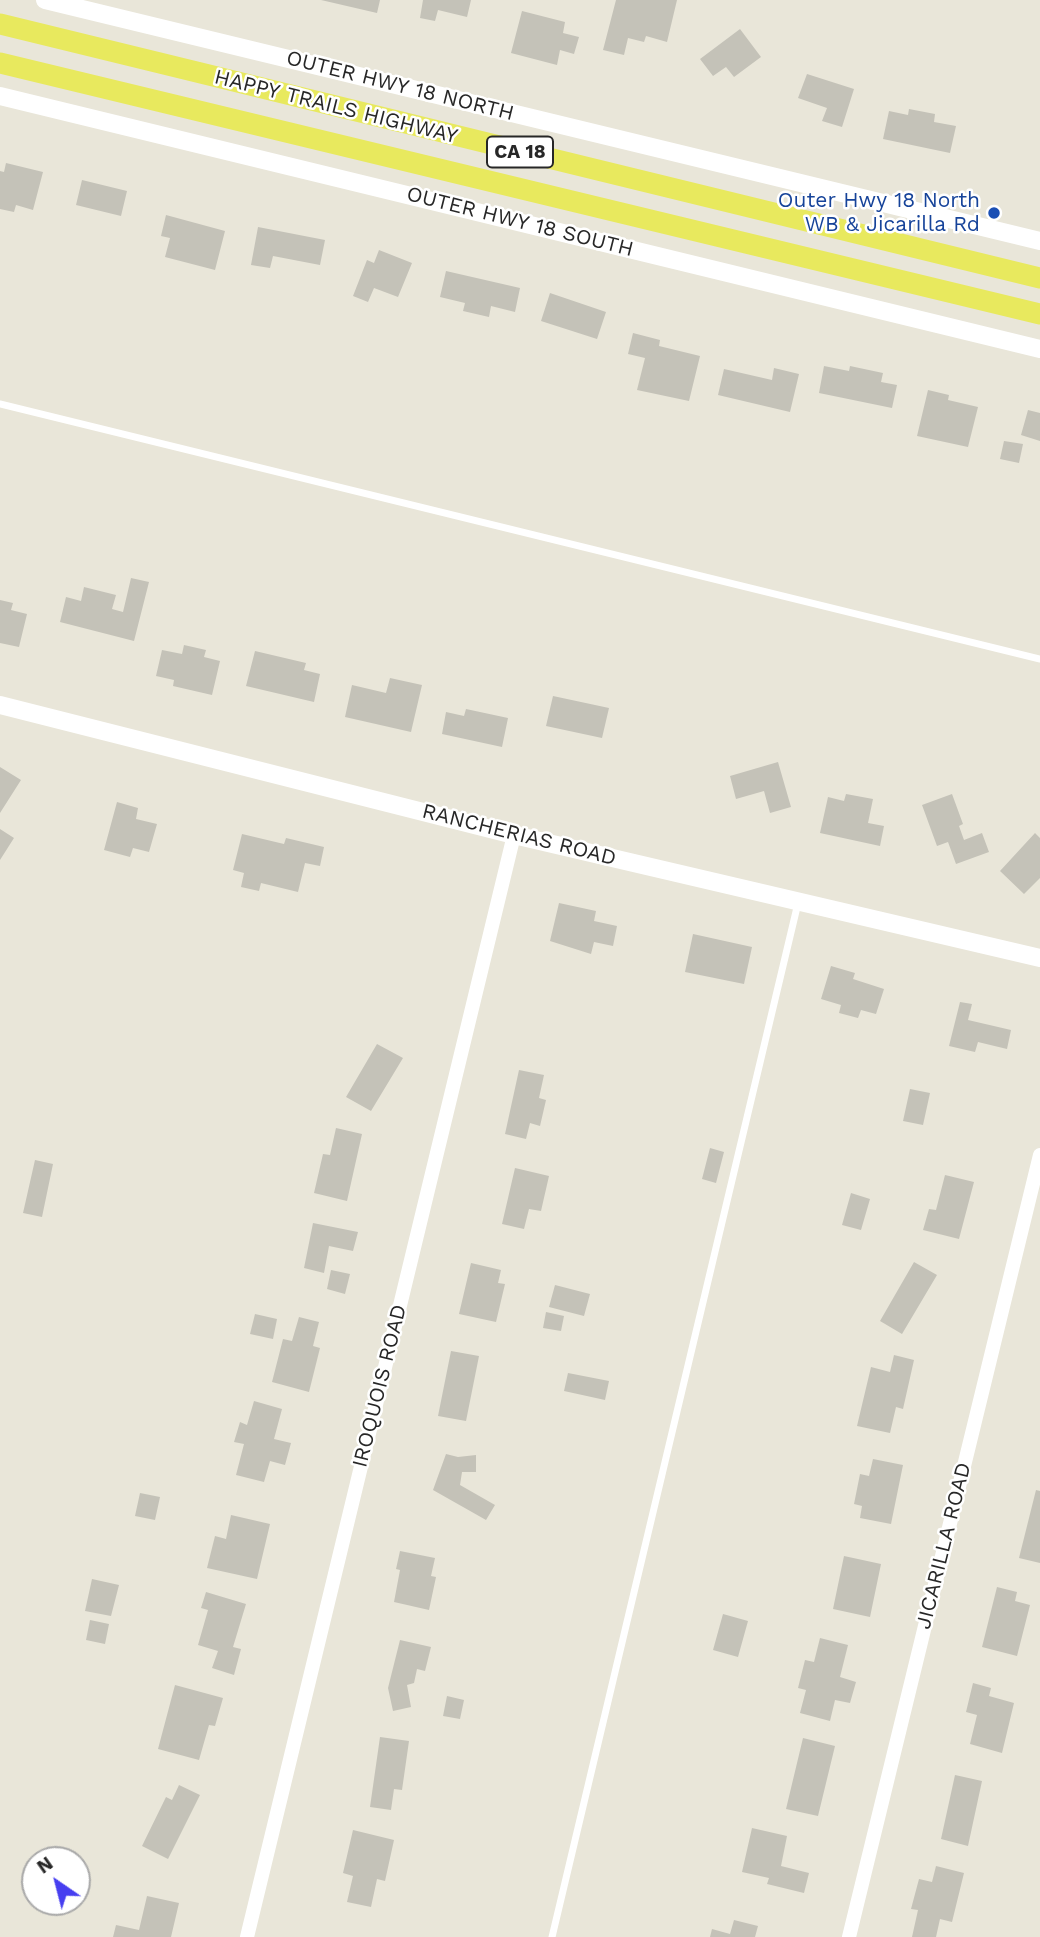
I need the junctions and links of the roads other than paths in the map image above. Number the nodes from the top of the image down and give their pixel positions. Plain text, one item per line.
1 (45, 0) edge
2 (0, 24) edge
3 (0, 63) edge
4 (0, 96) edge
5 (1040, 241) edge
6 (1040, 278) edge
7 (1040, 314) edge
8 (1040, 349) edge
9 (0, 404) edge
10 (1040, 659) edge
11 (0, 705) edge
12 (514, 835) junction
13 (799, 901) junction
14 (1040, 958) edge
15 (1040, 1155) edge
16 (247, 1937) edge
17 (552, 1937) edge
18 (849, 1937) edge

1 - 5 street, OUTER HWY 18 NORTH
2 - 6 main road, HAPPY TRAILS HIGHWAY / CA 18
3 - 7 main road, HAPPY TRAILS HIGHWAY / CA 18
4 - 8 street, OUTER HWY 18 SOUTH
9 - 10 lane
11 - 12 street, RANCHERIAS ROAD
12 - 13 street, RANCHERIAS ROAD
12 - 16 street, IROQUOIS ROAD
13 - 14 street, RANCHERIAS ROAD
13 - 17 lane
15 - 18 street, JICARILLA ROAD

